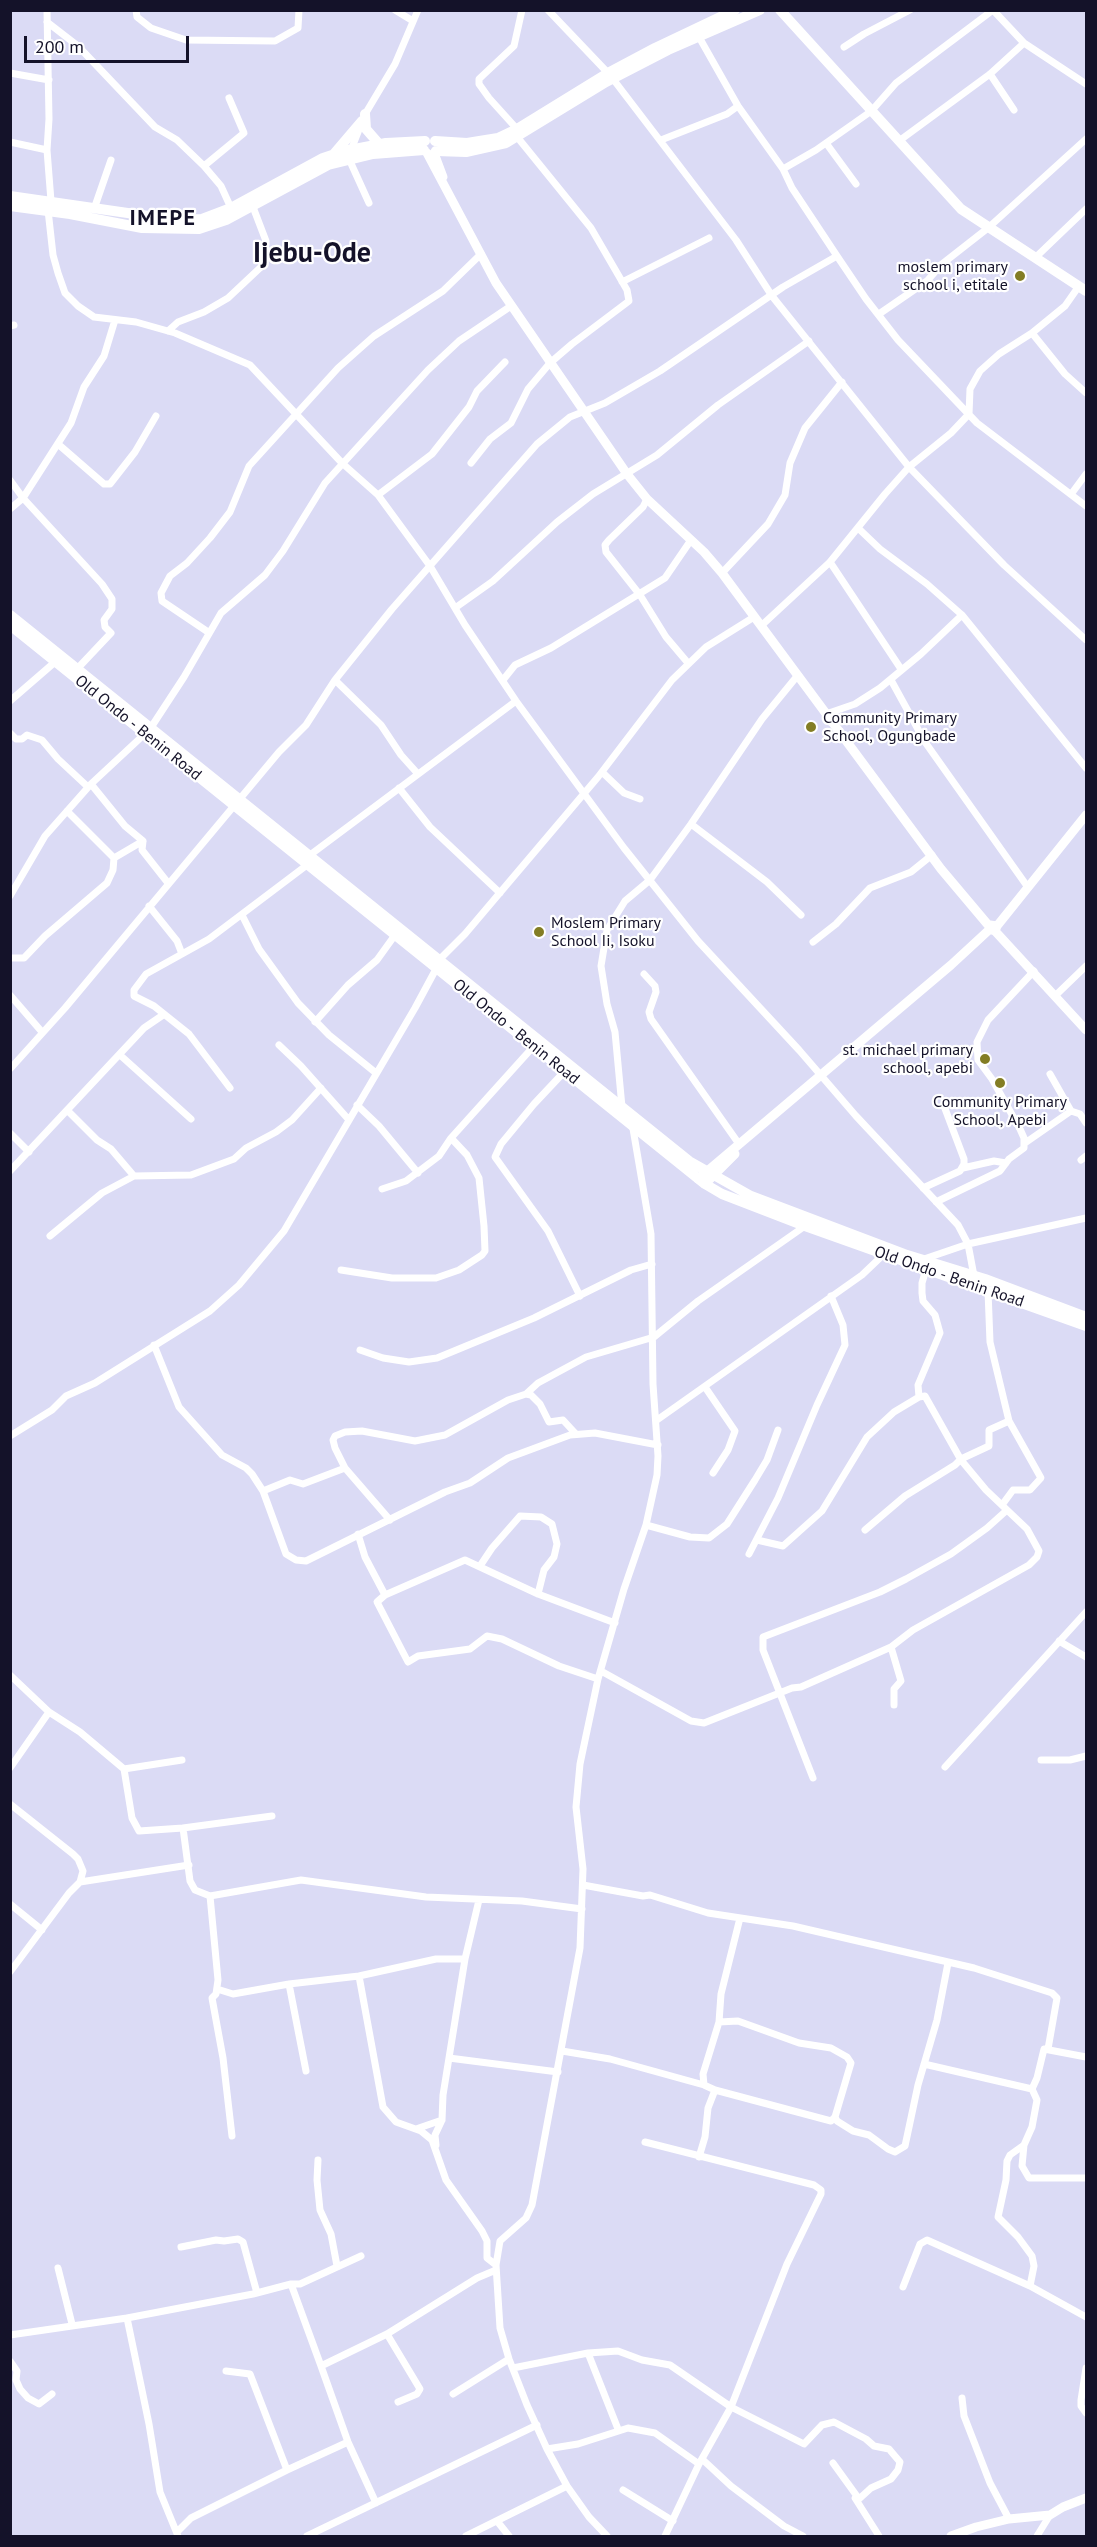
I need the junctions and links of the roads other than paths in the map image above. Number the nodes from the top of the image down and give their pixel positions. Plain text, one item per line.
1 (47, 10) edge
2 (136, 10) edge
3 (299, 10) edge
4 (395, 10) edge
5 (418, 10) edge
6 (522, 10) edge
7 (548, 10) edge
8 (735, 10) edge
9 (760, 10) edge
10 (780, 10) edge
11 (788, 10) edge
12 (909, 10) edge
13 (993, 10) edge
14 (413, 21) junction
15 (47, 22) junction
16 (699, 37) junction
17 (1024, 43) junction
18 (844, 47) dead end
19 (10, 73) edge
20 (990, 74) junction
21 (611, 76) junction
22 (49, 80) junction
23 (1086, 84) edge
24 (230, 98) dead end
25 (738, 106) junction
26 (872, 110) junction
27 (1014, 110) dead end
28 (364, 118) junction
29 (517, 134) junction
30 (903, 138) junction
31 (661, 140) junction
32 (1086, 140) edge
33 (10, 142) edge
34 (826, 143) junction
35 (380, 145) junction
36 (430, 148) junction
37 (46, 150) junction
38 (350, 154) junction
39 (333, 155) junction
40 (111, 160) dead end
41 (204, 166) junction
42 (783, 169) junction
43 (856, 184) dead end
44 (10, 196) edge
45 (369, 203) dead end
46 (10, 206) edge
47 (49, 206) junction
48 (253, 207) junction
49 (231, 208) junction
50 (94, 209) junction
51 (1086, 209) edge
52 (990, 226) junction
53 (709, 238) dead end
54 (481, 254) junction
55 (837, 256) junction
56 (1037, 256) junction
57 (622, 282) junction
58 (1084, 287) edge
59 (772, 296) junction
60 (512, 306) junction
61 (879, 314) junction
62 (116, 320) junction
63 (168, 331) junction
64 (1032, 333) junction
65 (809, 341) junction
66 (505, 362) dead end
67 (550, 363) junction
68 (842, 382) junction
69 (1086, 393) edge
70 (583, 412) junction
71 (298, 413) junction
72 (969, 414) junction
73 (156, 416) dead end
74 (58, 444) junction
75 (342, 463) junction
76 (471, 463) dead end
77 (909, 467) junction
78 (627, 474) junction
79 (1086, 474) edge
80 (10, 480) edge
81 (1072, 493) junction
82 (378, 495) junction
83 (23, 498) junction
84 (648, 499) junction
85 (1086, 506) edge
86 (10, 509) edge
87 (858, 528) junction
88 (691, 540) junction
89 (830, 562) junction
90 (430, 566) junction
91 (722, 573) junction
92 (640, 595) junction
93 (455, 608) junction
94 (10, 615) edge
95 (962, 615) junction
96 (754, 617) junction
97 (10, 625) edge
98 (761, 626) junction
99 (208, 632) junction
100 (1086, 640) edge
101 (55, 662) junction
102 (688, 663) junction
103 (71, 669) junction
104 (901, 669) junction
105 (798, 675) junction
106 (335, 680) junction
107 (503, 680) junction
108 (891, 680) junction
109 (10, 701) edge
110 (516, 701) junction
111 (826, 714) junction
112 (147, 731) junction
113 (10, 733) edge
114 (1086, 768) edge
115 (602, 772) junction
116 (418, 774) junction
117 (90, 785) junction
118 (399, 788) junction
119 (584, 794) junction
120 (640, 800) dead end
121 (238, 803) junction
122 (67, 811) junction
123 (1086, 815) edge
124 (691, 824) junction
125 (143, 841) junction
126 (932, 855) junction
127 (114, 858) junction
128 (308, 860) junction
129 (650, 880) junction
130 (168, 883) junction
131 (1027, 886) junction
132 (500, 893) junction
133 (10, 896) edge
134 (149, 906) junction
135 (242, 915) junction
136 (801, 915) dead end
137 (993, 927) junction
138 (395, 935) junction
139 (813, 942) dead end
140 (182, 954) junction
141 (10, 958) edge
142 (437, 964) junction
143 (1086, 966) edge
144 (1032, 969) junction
145 (644, 974) dead end
146 (10, 995) edge
147 (1056, 995) junction
148 (164, 1015) junction
149 (315, 1022) junction
150 (1086, 1030) edge
151 (42, 1032) junction
152 (279, 1045) dead end
153 (533, 1047) junction
154 (120, 1055) junction
155 (10, 1069) edge
156 (565, 1071) junction
157 (376, 1073) junction
158 (1050, 1074) dead end
159 (820, 1076) junction
160 (230, 1088) dead end
161 (321, 1088) junction
162 (357, 1105) junction
163 (945, 1106) dead end
164 (622, 1107) junction
165 (68, 1111) junction
166 (1071, 1111) junction
167 (191, 1119) dead end
168 (349, 1120) junction
169 (632, 1120) junction
170 (1086, 1123) edge
171 (10, 1133) edge
172 (451, 1138) junction
173 (743, 1142) junction
174 (1025, 1143) junction
175 (29, 1152) junction
176 (1006, 1163) junction
177 (963, 1168) junction
178 (10, 1171) edge
179 (418, 1173) junction
180 (134, 1176) junction
181 (705, 1178) junction
182 (923, 1188) junction
183 (382, 1189) dead end
184 (936, 1202) junction
185 (1086, 1218) edge
186 (805, 1226) junction
187 (50, 1236) dead end
188 (968, 1244) junction
189 (883, 1255) junction
190 (927, 1263) junction
191 (652, 1264) junction
192 (341, 1270) dead end
193 (974, 1276) junction
194 (988, 1291) junction
195 (580, 1296) junction
196 (831, 1296) junction
197 (1086, 1317) edge
198 (1086, 1326) edge
199 (654, 1337) junction
200 (154, 1345) junction
201 (360, 1350) dead end
202 (705, 1387) junction
203 (526, 1394) junction
204 (919, 1397) junction
205 (657, 1420) junction
206 (1009, 1421) junction
207 (778, 1430) dead end
208 (575, 1433) junction
209 (10, 1436) edge
210 (658, 1445) junction
211 (961, 1459) junction
212 (345, 1468) junction
213 (713, 1473) dead end
214 (263, 1491) junction
215 (1004, 1508) junction
216 (390, 1520) junction
217 (646, 1525) junction
218 (865, 1530) dead end
219 (358, 1534) junction
220 (757, 1540) junction
221 (749, 1554) dead end
222 (480, 1566) junction
223 (538, 1594) junction
224 (386, 1595) junction
225 (1086, 1612) edge
226 (615, 1623) junction
227 (1059, 1641) junction
228 (891, 1647) junction
229 (1086, 1657) edge
230 (601, 1671) junction
231 (10, 1675) edge
232 (598, 1679) junction
233 (780, 1693) junction
234 (894, 1705) dead end
235 (49, 1713) junction
236 (1086, 1756) edge
237 (182, 1760) dead end
238 (1041, 1760) dead end
239 (945, 1767) dead end
240 (10, 1768) edge
241 (124, 1768) junction
242 (813, 1778) dead end
243 (10, 1804) edge
244 (272, 1816) dead end
245 (183, 1828) junction
246 (189, 1865) junction
247 (80, 1882) junction
248 (583, 1885) junction
249 (210, 1896) junction
250 (479, 1900) junction
251 (10, 1904) edge
252 (582, 1909) junction
253 (740, 1918) junction
254 (42, 1930) junction
255 (465, 1959) junction
256 (948, 1963) junction
257 (10, 1972) edge
258 (359, 1976) junction
259 (289, 1984) junction
260 (217, 1989) junction
261 (719, 2022) junction
262 (1048, 2049) junction
263 (562, 2051) junction
264 (1086, 2057) edge
265 (449, 2058) junction
266 (924, 2064) junction
267 (306, 2072) dead end
268 (558, 2072) junction
269 (704, 2085) junction
270 (1032, 2089) junction
271 (714, 2090) junction
272 (836, 2117) junction
273 (442, 2120) junction
274 (416, 2129) junction
275 (232, 2136) dead end
276 (645, 2142) dead end
277 (1024, 2145) junction
278 (436, 2147) junction
279 (699, 2157) junction
280 (318, 2160) dead end
281 (1086, 2176) edge
282 (181, 2247) dead end
283 (361, 2256) dead end
284 (337, 2266) junction
285 (496, 2267) junction
286 (58, 2268) dead end
287 (291, 2284) junction
288 (1030, 2286) junction
289 (903, 2287) dead end
290 (257, 2293) junction
291 (1086, 2317) edge
292 (127, 2319) junction
293 (72, 2325) junction
294 (11, 2333) edge
295 (387, 2334) junction
296 (588, 2353) junction
297 (509, 2359) junction
298 (10, 2361) edge
299 (321, 2366) junction
300 (513, 2368) junction
301 (1086, 2368) edge
302 (226, 2370) dead end
303 (52, 2394) dead end
304 (453, 2394) dead end
305 (962, 2398) dead end
306 (398, 2402) dead end
307 (731, 2407) junction
308 (1086, 2413) edge
309 (537, 2425) junction
310 (618, 2429) junction
311 (348, 2442) junction
312 (547, 2449) junction
313 (701, 2462) junction
314 (833, 2463) dead end
315 (287, 2470) junction
316 (567, 2486) junction
317 (623, 2490) dead end
318 (1086, 2498) edge
319 (859, 2499) junction
320 (376, 2503) junction
321 (1050, 2515) junction
322 (1008, 2519) junction
323 (497, 2521) junction
324 (674, 2521) junction
325 (178, 2534) edge
326 (316, 2535) edge
327 (307, 2536) edge
328 (466, 2536) edge
329 (509, 2536) edge
330 (607, 2536) edge
331 (665, 2536) edge
332 (803, 2536) edge
333 (879, 2536) edge
334 (951, 2536) edge
335 (1036, 2536) edge

1 - 15 street
2 - 3 street
4 - 14 street
5 - 14 street
6 - 29 street
7 - 21 street
8 - 21 main road
9 - 16 main road
10 - 26 main road
11 - 26 main road
12 - 18 street
13 - 17 street
13 - 26 street
14 - 28 street
15 - 22 street
15 - 41 street
16 - 21 main road
16 - 25 street
17 - 20 street
17 - 23 street
19 - 22 street
20 - 27 street
20 - 30 street
21 - 29 main road
21 - 31 street
22 - 37 street
24 - 41 street
25 - 31 street
25 - 42 street
26 - 30 main road
26 - 34 street
26 - 52 main road
28 - 35 main road
28 - 38 street
28 - 39 main road
29 - 36 main road
29 - 57 street
30 - 52 main road
31 - 59 street
32 - 52 street
33 - 37 street
34 - 42 street
34 - 43 street
35 - 36 main road
35 - 38 main road
36 - 38 main road
36 - 54 street
37 - 47 street
38 - 39 main road
38 - 45 street
38 - 48 main road
39 - 49 main road
40 - 50 street
41 - 49 street
42 - 55 street
44 - 47 main road
46 - 47 main road
47 - 48 main road
47 - 50 main road
47 - 62 street
48 - 63 street
49 - 50 main road
51 - 56 street
52 - 56 main road
52 - 58 main road
52 - 61 street
53 - 57 street
54 - 60 street
54 - 71 street
55 - 59 street
55 - 61 street
56 - 58 main road
57 - 67 street
58 - 64 street
59 - 65 street
59 - 70 street
60 - 67 street
60 - 75 street
61 - 72 street
62 - 63 street
62 - 74 street
63 - 71 street
64 - 69 street
64 - 72 street
65 - 68 street
65 - 78 street
66 - 82 street
67 - 70 street
67 - 76 street
68 - 77 street
68 - 91 street
70 - 78 street
70 - 90 street
71 - 75 street
71 - 99 street
72 - 77 street
72 - 81 street
73 - 74 street
74 - 83 street
75 - 82 street
75 - 99 street
77 - 87 street
77 - 100 street
78 - 84 street
78 - 93 street
79 - 81 street
80 - 83 street
81 - 85 street
82 - 90 street
83 - 86 street
83 - 103 street
84 - 88 street
84 - 92 street
87 - 89 street
87 - 95 street
88 - 91 street
88 - 92 street
89 - 98 street
89 - 104 street
90 - 93 street
90 - 106 street
91 - 96 street
92 - 102 street
92 - 107 street
93 - 107 street
94 - 103 main road, Old Ondo - Benin Road
95 - 104 street
95 - 114 street
96 - 98 street
96 - 102 street
97 - 101 main road, Old Ondo - Benin Road
98 - 105 street
99 - 112 street
101 - 103 main road, Old Ondo - Benin Road
101 - 109 street
102 - 115 street
103 - 112 main road, Old Ondo - Benin Road
103 - 112 main road, Old Ondo - Benin Road
104 - 108 street
105 - 111 street
105 - 124 street
106 - 116 street
106 - 121 street
107 - 110 street
108 - 111 street
108 - 131 street
110 - 116 street
110 - 119 street
111 - 126 street
112 - 117 street
112 - 121 main road, Old Ondo - Benin Road
113 - 117 street
115 - 119 street
115 - 120 street
116 - 118 street
117 - 122 street
117 - 125 street
118 - 128 street
118 - 132 street
119 - 129 street
119 - 132 street
121 - 128 main road, Old Ondo - Benin Road
121 - 130 street
122 - 127 street
122 - 133 street
123 - 131 street
124 - 129 street
124 - 136 street
125 - 127 street
125 - 130 street
126 - 137 street
126 - 139 street
127 - 141 street
128 - 135 street
128 - 138 main road, Old Ondo - Benin Road
128 - 142 main road, Old Ondo - Benin Road
129 - 159 street
129 - 164 street
130 - 134 street
131 - 137 street
132 - 142 street
134 - 140 street
134 - 151 street
135 - 140 street
135 - 149 street
137 - 144 street
137 - 159 street
138 - 142 main road, Old Ondo - Benin Road
138 - 149 street
140 - 148 street
142 - 153 main road, Old Ondo - Benin Road
142 - 157 street
142 - 164 main road, Old Ondo - Benin Road
143 - 147 street
144 - 147 street
144 - 174 street
145 - 173 street
146 - 151 street
147 - 150 street
148 - 154 street
148 - 160 street
149 - 157 street
151 - 155 street
152 - 161 street
153 - 156 main road, Old Ondo - Benin Road
153 - 172 street
154 - 165 street
154 - 167 street
156 - 169 main road, Old Ondo - Benin Road
156 - 195 street
157 - 162 street
158 - 166 street
159 - 173 street
159 - 182 street
161 - 168 street
161 - 180 street
162 - 168 street
162 - 179 street
163 - 177 street
164 - 169 main road, Old Ondo - Benin Road
165 - 175 street
165 - 180 street
166 - 170 street
166 - 174 street
168 - 200 street
169 - 181 main road, Old Ondo - Benin Road
169 - 191 street
171 - 175 street
172 - 179 street
172 - 192 street
173 - 181 street
174 - 176 street
175 - 178 street
176 - 177 street
176 - 184 street
177 - 182 street
179 - 183 street
180 - 187 street
181 - 186 main road, Old Ondo - Benin Road
181 - 190 main road, Old Ondo - Benin Road
182 - 184 street
184 - 188 street
185 - 188 street
186 - 189 main road, Old Ondo - Benin Road
186 - 199 street
188 - 190 street
188 - 193 street
189 - 190 main road, Old Ondo - Benin Road
189 - 196 street
190 - 193 main road, Old Ondo - Benin Road
190 - 194 main road, Old Ondo - Benin Road
190 - 204 street
191 - 195 street
191 - 199 street
193 - 197 main road, Old Ondo - Benin Road
194 - 198 main road, Old Ondo - Benin Road
194 - 206 street
195 - 201 street
196 - 202 street
196 - 220 street
199 - 203 street
199 - 205 street
200 - 209 street
200 - 214 street
202 - 205 street
202 - 213 street
203 - 208 street
203 - 212 street
204 - 211 street
204 - 220 street
205 - 210 street
206 - 211 street
206 - 215 street
207 - 217 street
208 - 210 street
208 - 216 street
210 - 217 street
211 - 215 street
211 - 218 street
212 - 214 street
212 - 216 street
214 - 219 street
215 - 228 street
215 - 233 street
216 - 219 street
217 - 226 street
219 - 224 street
220 - 221 street
222 - 223 street
222 - 223 street
222 - 224 street
223 - 226 street
224 - 232 street
225 - 227 street
226 - 230 street
227 - 229 street
227 - 239 street
228 - 233 street
228 - 234 street
230 - 232 street
230 - 233 street
231 - 235 street
232 - 248 street
233 - 242 street
235 - 240 street
235 - 241 street
236 - 238 street
237 - 241 street
241 - 245 street
243 - 247 street
244 - 245 street
245 - 246 street
246 - 247 street
246 - 249 street
247 - 254 street
248 - 252 street
248 - 253 street
249 - 250 street
249 - 260 street
250 - 252 street
250 - 255 street
251 - 254 street
252 - 263 street
253 - 256 street
253 - 261 street
254 - 257 street
255 - 258 street
255 - 265 street
256 - 262 street
256 - 266 street
258 - 259 street
258 - 274 street
259 - 260 street
259 - 267 street
260 - 275 street
261 - 269 street
261 - 272 street
262 - 264 street
262 - 270 street
263 - 268 street
263 - 269 street
265 - 268 street
265 - 273 street
266 - 270 street
266 - 272 street
268 - 285 street
269 - 271 street
270 - 277 street
271 - 272 street
271 - 279 street
273 - 274 street
273 - 278 street
274 - 278 street
276 - 279 street
277 - 281 street
277 - 288 street
278 - 285 street
279 - 307 street
280 - 284 street
282 - 290 street
283 - 284 street
284 - 287 street
285 - 295 street
285 - 297 street
286 - 293 street
287 - 290 street
287 - 299 street
288 - 289 street
288 - 291 street
290 - 292 street
292 - 293 street
292 - 325 street
293 - 294 street
295 - 299 street
295 - 306 street
296 - 300 street
296 - 307 street
296 - 310 street
297 - 300 street
297 - 304 street
298 - 303 street
299 - 311 street
300 - 309 street
301 - 308 street
302 - 315 street
305 - 322 street
307 - 313 street
307 - 319 street
309 - 312 street
309 - 320 street
310 - 312 street
310 - 313 street
311 - 315 street
311 - 320 street
312 - 316 street
313 - 324 street
313 - 332 street
314 - 319 street
315 - 325 street
316 - 323 street
316 - 330 street
317 - 324 street
318 - 321 street
319 - 333 street
320 - 326 street
321 - 322 street
321 - 335 street
322 - 334 street
323 - 328 street
323 - 329 street
324 - 331 street
326 - 327 street

